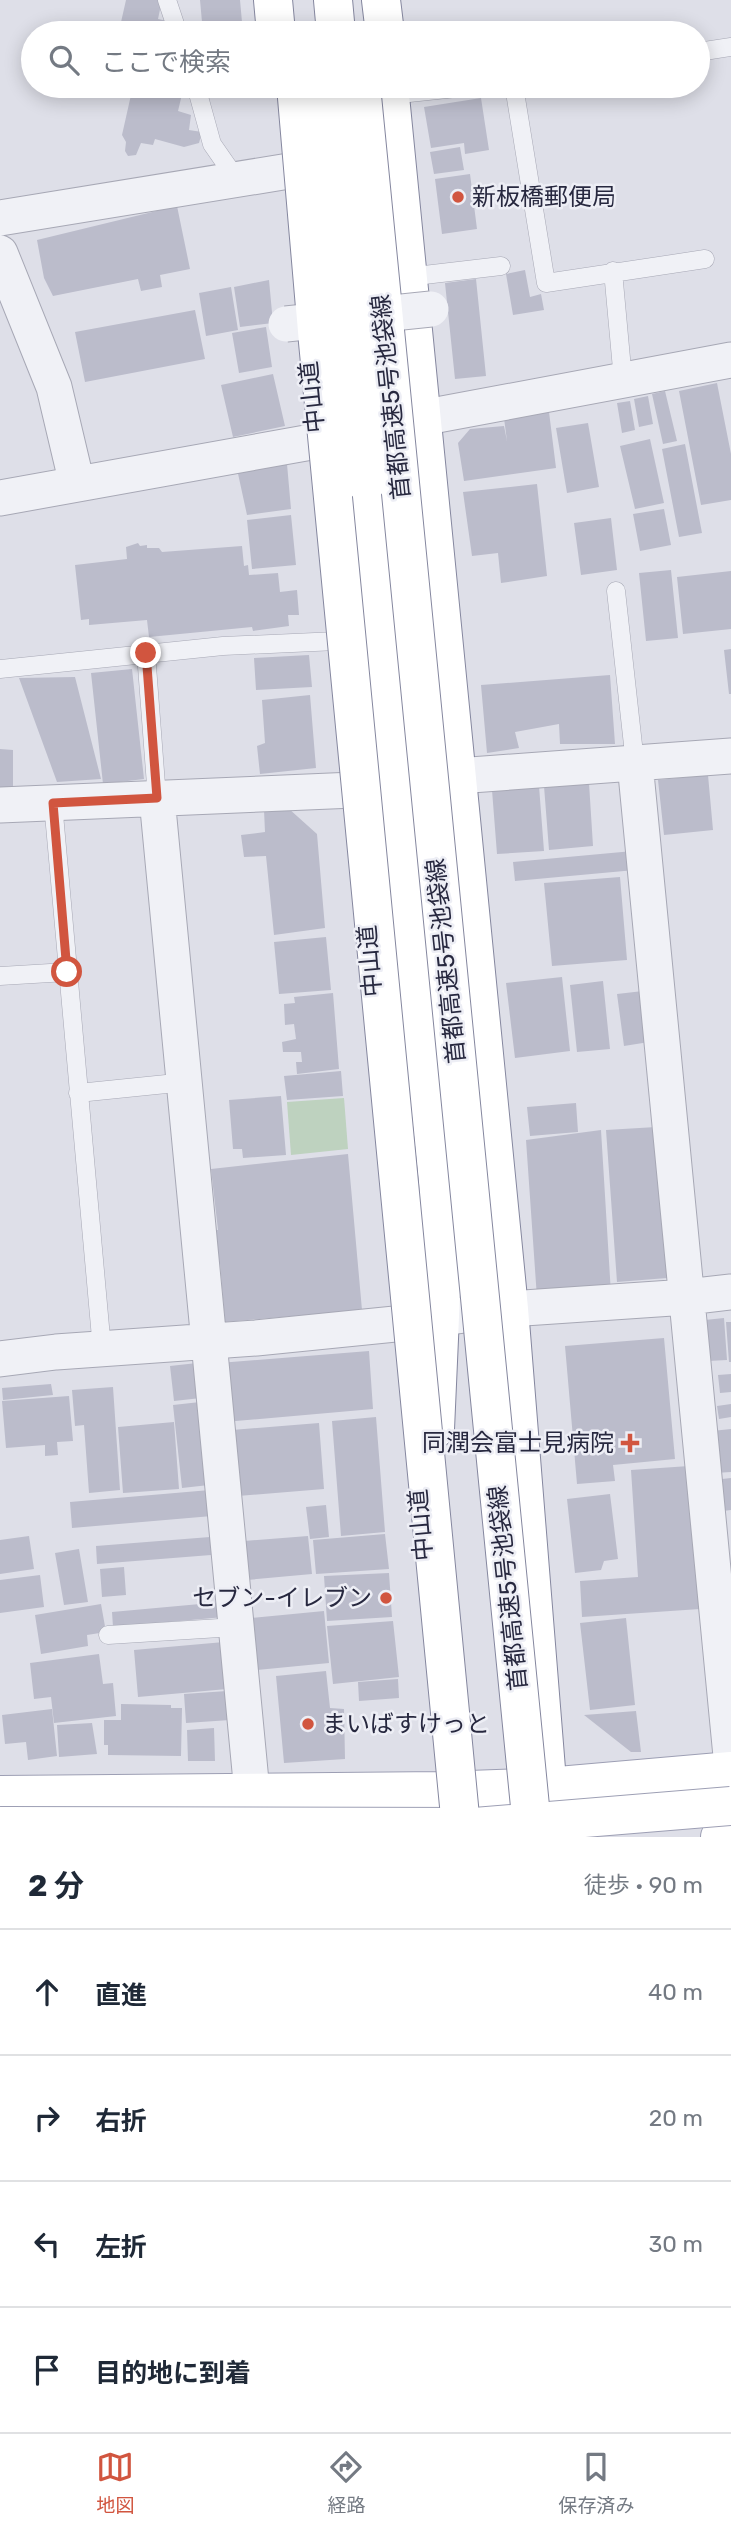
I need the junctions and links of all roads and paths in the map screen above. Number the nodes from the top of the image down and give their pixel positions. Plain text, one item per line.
1 (167, 0) edge
2 (273, 0) edge
3 (289, 0) edge
4 (332, 0) edge
5 (353, 0) edge
6 (382, 0) edge
7 (174, 21) edge
8 (275, 21) edge
9 (291, 21) edge
10 (333, 21) edge
11 (355, 21) edge
12 (383, 21) edge
13 (731, 47) edge
14 (710, 50) edge
15 (199, 98) edge
16 (282, 98) edge
17 (297, 98) edge
18 (334, 98) edge
19 (343, 98) edge
20 (381, 98) edge
21 (381, 98) edge
22 (516, 98) edge
23 (289, 172) junction
24 (237, 180) junction
25 (0, 218) edge
26 (0, 253) edge
27 (705, 259) dead end
28 (501, 266) dead end
29 (613, 271) junction
30 (407, 277) junction
31 (431, 309) dead end
32 (286, 324) dead end
33 (731, 360) edge
34 (623, 380) junction
35 (421, 418) junction
36 (317, 440) junction
37 (77, 484) junction
38 (0, 498) edge
39 (616, 591) dead end
40 (337, 641) junction
41 (146, 653) junction
42 (0, 668) edge
43 (731, 756) edge
44 (635, 763) junction
45 (457, 776) junction
46 (354, 790) junction
47 (157, 798) junction
48 (53, 803) junction
49 (0, 805) edge
50 (67, 972) junction
51 (0, 976) edge
52 (186, 1082) junction
53 (78, 1093) junction
54 (731, 1292) edge
55 (687, 1297) junction
56 (509, 1309) junction
57 (422, 1321) junction
58 (208, 1342) junction
59 (102, 1349) junction
60 (0, 1359) edge
61 (236, 1627) junction
62 (108, 1635) dead end
63 (731, 1756) edge
64 (731, 1771) edge
65 (547, 1787) junction
66 (442, 1791) junction
67 (252, 1792) junction
68 (0, 1795) edge
69 (731, 1806) edge
70 (0, 1826) edge
71 (731, 1836) edge
72 (447, 1837) edge
73 (462, 1837) edge
74 (533, 1837) edge
75 (552, 1837) edge
76 (720, 1837) edge

1 - 7 lane
2 - 8 main road
3 - 9 main road
4 - 10 main road
5 - 11 main road
6 - 12 main road
13 - 14 lane
15 - 24 lane
16 - 23 main road, 中山道
17 - 73 main road, bridge
18 - 57 main road, bridge
19 - 35 main road
20 - 30 main road
21 - 74 main road, 首都高速5号池袋線, bridge
22 - 29 lane
23 - 24 street
23 - 36 main road, 中山道
24 - 25 street
26 - 37 street
27 - 29 lane
28 - 30 lane
29 - 34 lane
30 - 35 main road
31 - 32 street, bridge
33 - 34 street
34 - 35 street
35 - 36 street
35 - 45 main road
36 - 37 street
36 - 40 main road, 中山道
37 - 38 street
39 - 44 lane
40 - 41 lane
40 - 46 main road, 中山道
41 - 42 lane
41 - 47 lane
43 - 44 street
44 - 45 street
44 - 55 street
45 - 56 main road
46 - 47 street
46 - 57 main road, 中山道
47 - 48 street
47 - 52 street
48 - 49 street
48 - 50 lane
50 - 51 lane
50 - 53 lane
52 - 53 lane
52 - 58 street
53 - 59 lane
54 - 55 street
55 - 56 street
55 - 63 street
56 - 57 street
56 - 65 main road
57 - 58 street
57 - 66 main road, 中山道
58 - 59 street
58 - 61 street
59 - 60 street
61 - 62 lane
61 - 67 street
64 - 65 main road
65 - 66 main road
65 - 75 main road
66 - 67 main road
66 - 72 main road, 中山道
67 - 68 main road
69 - 70 main road, bridge
71 - 76 main road

